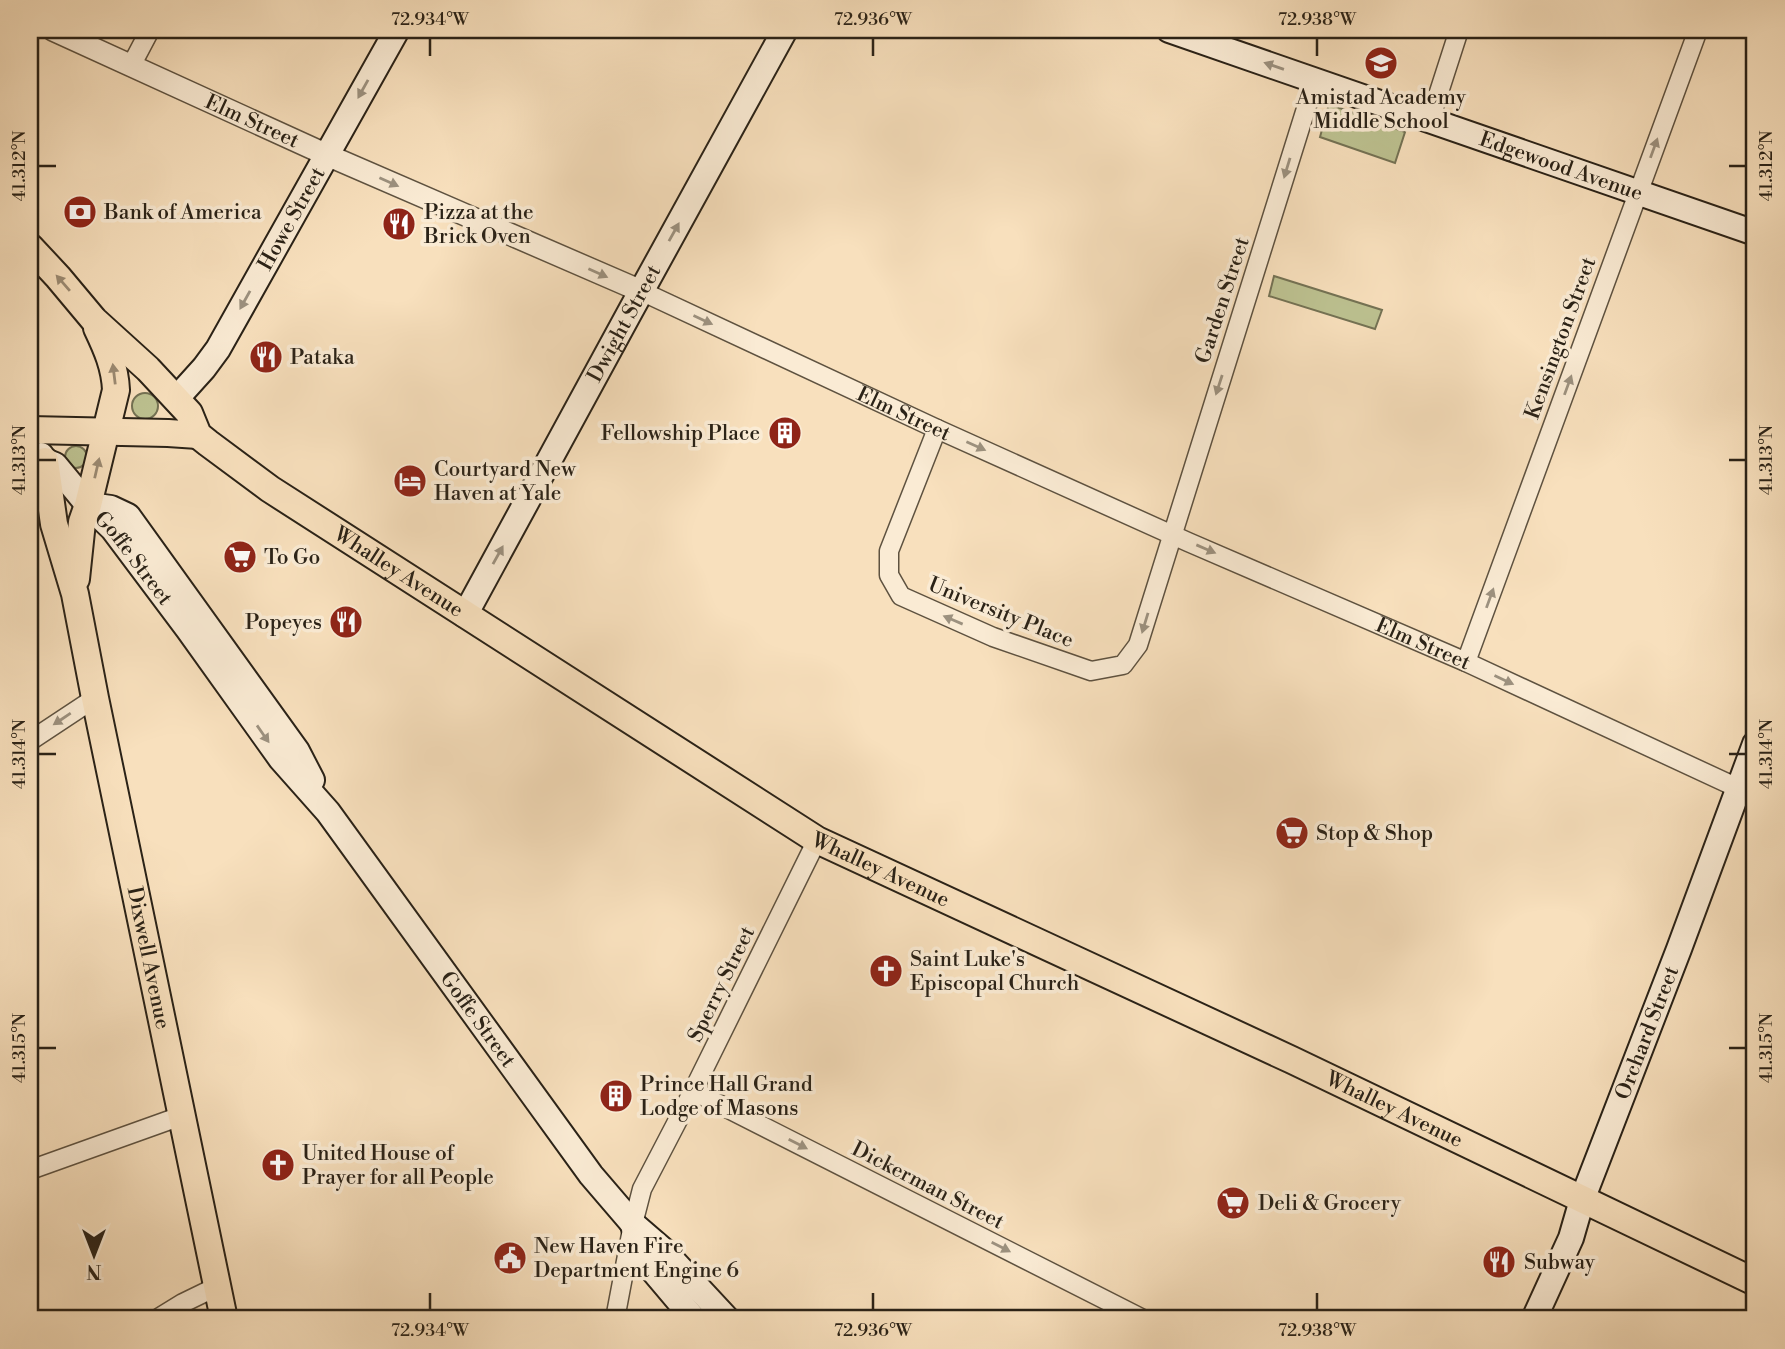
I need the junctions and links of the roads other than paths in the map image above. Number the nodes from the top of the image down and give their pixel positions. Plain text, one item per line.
1 (53, 30) edge
2 (150, 30) edge
3 (397, 30) edge
4 (785, 30) edge
5 (1169, 30) edge
6 (1459, 30) edge
7 (1698, 30) edge
8 (131, 66) junction
9 (1315, 80) junction
10 (1430, 120) junction
11 (327, 155) junction
12 (1638, 192) junction
13 (1755, 233) edge
14 (30, 247) edge
15 (640, 291) junction
16 (94, 320) junction
17 (176, 399) junction
18 (30, 429) edge
19 (937, 429) junction
20 (106, 431) junction
21 (198, 435) junction
22 (43, 458) junction
23 (89, 505) junction
24 (1172, 534) junction
25 (75, 594) junction
26 (465, 615) junction
27 (1466, 662) junction
28 (95, 698) junction
29 (30, 741) edge
30 (1755, 744) edge
31 (1747, 792) edge
32 (817, 840) junction
33 (693, 1091) junction
34 (181, 1116) junction
35 (30, 1170) edge
36 (1582, 1200) junction
37 (633, 1224) junction
38 (1755, 1282) edge
39 (218, 1286) junction
40 (158, 1319) edge
41 (224, 1319) edge
42 (615, 1319) edge
43 (694, 1319) edge
44 (727, 1319) edge
45 (1143, 1319) edge
46 (1534, 1319) edge

1 - 8 street, Elm Street
2 - 8 street
3 -> 11 main road, Howe Street
15 -> 4 main road, Dwight Street
9 -> 5 main road, Edgewood Avenue
6 - 10 street
12 -> 7 street, Kensington Street
8 - 11 street, Elm Street
9 - 10 main road, Edgewood Avenue
9 -> 24 street, Garden Street
10 - 12 main road, Edgewood Avenue
11 -> 15 street, Elm Street
11 -> 17 main road, Howe Street
12 - 13 main road, Edgewood Avenue
27 -> 12 street, Kensington Street
16 -> 14 main road
15 -> 19 street, Elm Street
26 -> 15 main road, Dwight Street
16 - 17 main road, Whalley Avenue
20 -> 16 main road, Dixwell Avenue
17 - 21 main road, Whalley Avenue
18 - 20 main road
18 - 22 main road, Dixwell Avenue
19 -> 24 street, Elm Street
24 -> 19 street, University Place
20 - 21 main road
23 -> 20 main road, Dixwell Avenue
21 - 26 main road, Whalley Avenue
22 - 23 main road, Goffe Street
22 - 25 main road, Dixwell Avenue
23 - 25 main road, Dixwell Avenue
23 - 37 main road, Goffe Street
24 -> 27 street, Elm Street
25 - 28 main road, Dixwell Avenue
26 - 32 main road, Whalley Avenue
27 -> 31 street, Elm Street
28 -> 29 street
28 - 34 main road, Dixwell Avenue
30 - 31 main road, Orchard Street
31 - 36 main road, Orchard Street
32 - 33 street, Sperry Street
32 - 36 main road, Whalley Avenue
33 - 37 street, Sperry Street
33 -> 45 street, Dickerman Street
34 - 35 street
34 - 39 main road, Dixwell Avenue
36 - 38 main road, Whalley Avenue
36 - 46 main road, Orchard Street
37 - 42 street, Sperry Street
37 - 43 main road, Goffe Street
37 - 44 main road, Goffe Street
39 - 40 street
39 - 41 main road, Dixwell Avenue

